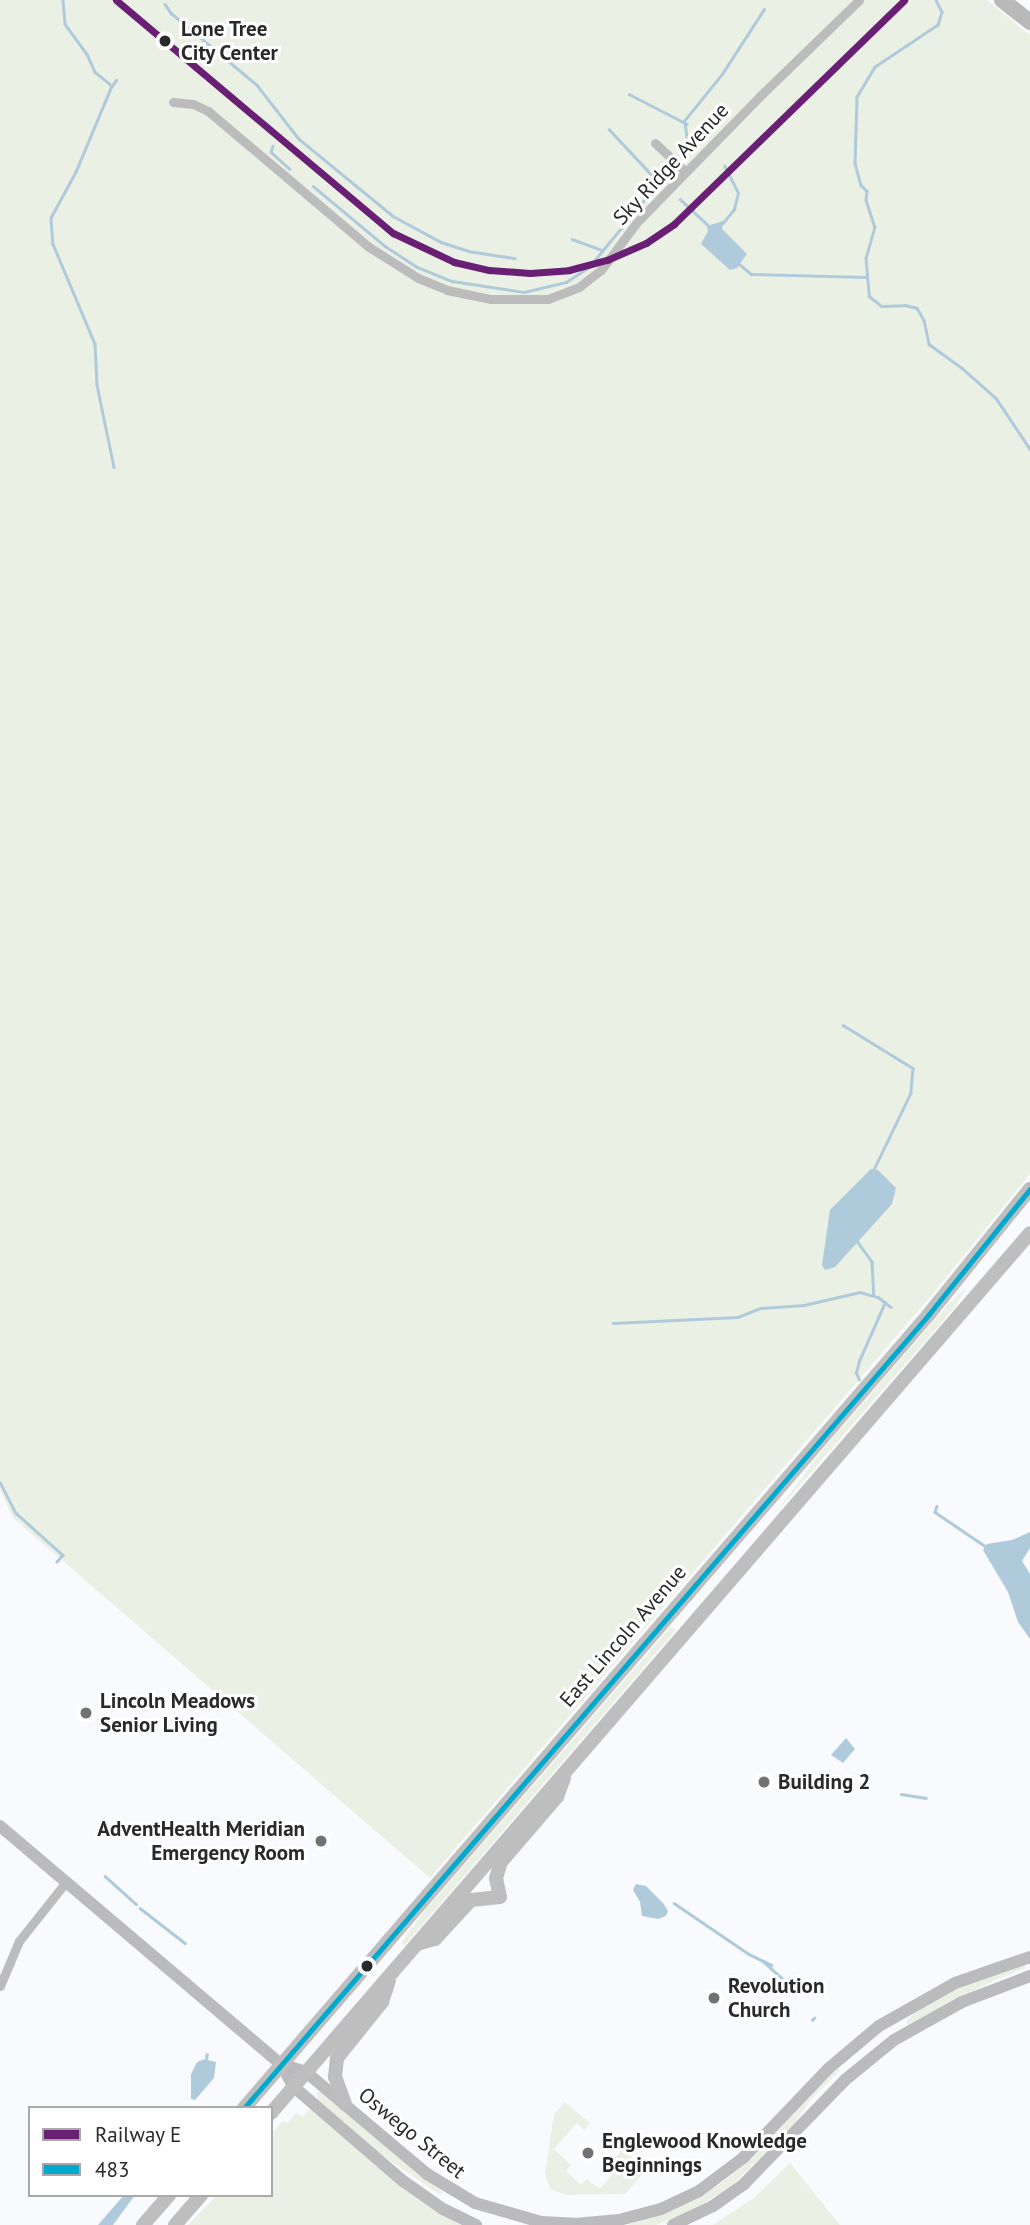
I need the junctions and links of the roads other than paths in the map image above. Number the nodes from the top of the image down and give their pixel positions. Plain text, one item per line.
1 (859, 0) edge
2 (1002, 0) edge
3 (1030, 22) edge
4 (173, 102) dead end
5 (655, 143) dead end
6 (686, 172) junction
7 (1030, 1189) edge
8 (1030, 1233) edge
9 (566, 1772) junction
10 (0, 1826) edge
11 (66, 1882) junction
12 (417, 1944) junction
13 (1030, 1956) edge
14 (391, 1974) junction
15 (1030, 1976) edge
16 (0, 1986) edge
17 (281, 2064) junction
18 (306, 2072) junction
19 (294, 2087) junction
20 (345, 2104) junction
21 (246, 2106) edge
22 (273, 2111) edge
23 (167, 2197) edge
24 (199, 2197) edge
25 (143, 2225) edge
26 (175, 2225) edge
27 (476, 2225) edge
28 (673, 2225) edge

1 - 6 street, Sky Ridge Avenue
2 - 3 highway
4 - 6 street, Sky Ridge Avenue
5 - 6 street
7 - 17 main road, East Lincoln Avenue
8 - 9 main road
9 - 12 main road
9 - 12 main road
10 - 11 main road, Oswego Street
11 - 16 street
11 - 17 main road, Oswego Street
12 - 14 main road
13 - 20 main road, Oswego Street
14 - 18 main road
14 - 20 main road
15 - 28 main road
17 - 18 main road, Oswego Street
17 - 19 main road, Oswego Street
17 - 21 main road, East Lincoln Avenue
18 - 19 main road
18 - 20 main road, Oswego Street
19 - 22 main road
19 - 27 main road, Oswego Street
23 - 25 main road
24 - 26 main road

